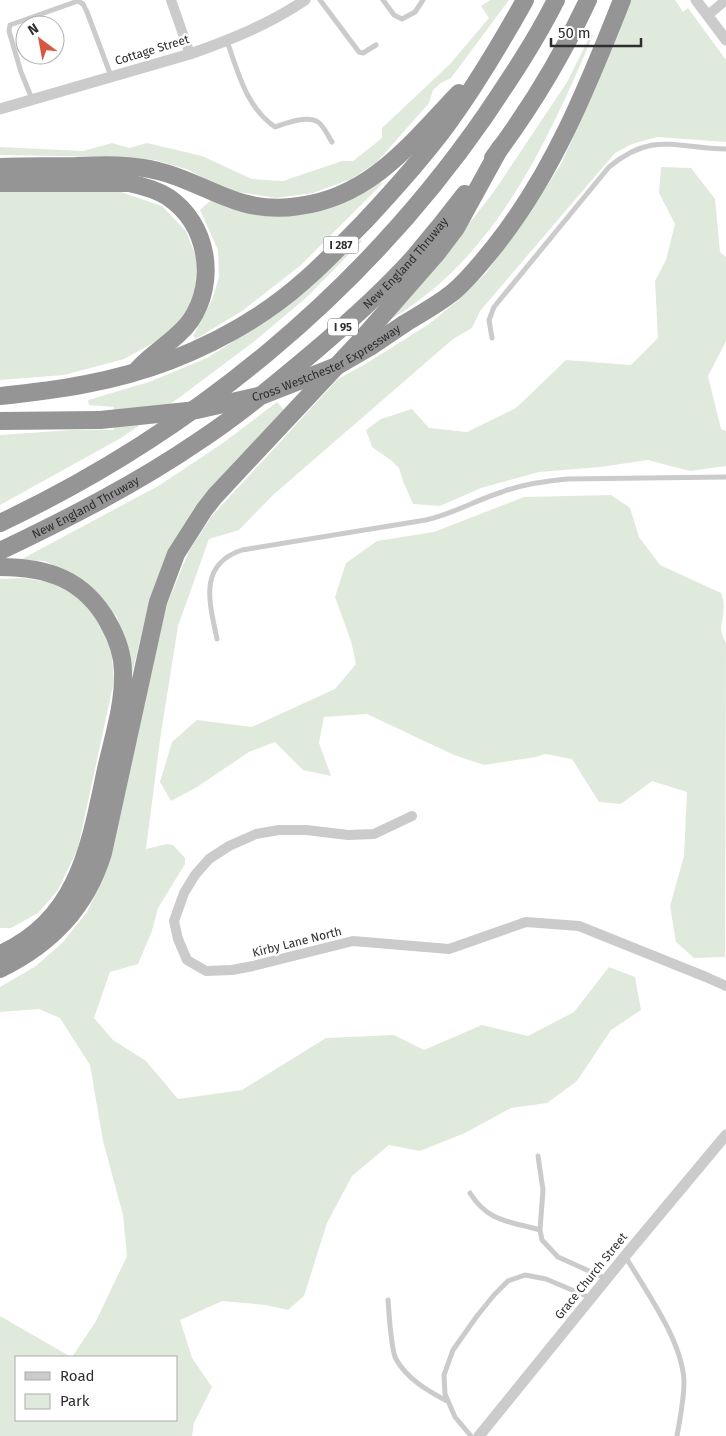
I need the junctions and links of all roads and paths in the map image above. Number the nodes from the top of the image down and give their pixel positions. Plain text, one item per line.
1 (171, 0) edge
2 (320, 0) edge
3 (383, 0) edge
4 (423, 0) edge
5 (525, 0) edge
6 (556, 0) edge
7 (588, 0) edge
8 (622, 0) edge
9 (696, 0) edge
10 (726, 0) edge
11 (301, 1) edge
12 (708, 15) junction
13 (227, 40) junction
14 (726, 40) edge
15 (376, 45) dead end
16 (190, 54) junction
17 (495, 54) junction
18 (111, 77) junction
19 (33, 100) junction
20 (0, 109) edge
21 (332, 142) dead end
22 (500, 148) junction
23 (726, 150) edge
24 (0, 167) edge
25 (0, 183) edge
26 (492, 338) dead end
27 (134, 373) junction
28 (0, 396) edge
29 (0, 421) edge
30 (726, 478) edge
31 (0, 523) edge
32 (0, 551) edge
33 (0, 567) edge
34 (217, 639) dead end
35 (412, 816) dead end
36 (44, 934) junction
37 (0, 940) edge
38 (0, 954) edge
39 (0, 969) edge
40 (0, 976) edge
41 (726, 986) edge
42 (726, 1135) edge
43 (538, 1156) dead end
44 (470, 1193) dead end
45 (540, 1230) junction
46 (625, 1256) junction
47 (607, 1279) junction
48 (591, 1298) junction
49 (388, 1300) dead end
50 (448, 1401) junction
51 (471, 1436) edge
52 (479, 1436) edge
53 (677, 1436) edge

1 - 16 street
2 - 15 lane
3 - 4 lane
5 - 17 highway, I 287
6 - 31 highway, New England Thruway / I 95
7 - 22 highway, New England Thruway / I 95
8 - 29 highway, Cross Westchester Expressway, bridge
9 - 12 street
10 - 12 street
11 - 13 street, Cottage Street
12 - 14 street
13 - 16 street, Cottage Street
13 - 21 lane
16 - 18 street, Cottage Street
17 - 24 highway
17 - 27 highway, I 287
18 - 19 street, Cottage Street
18 - 19 lane
19 - 20 street, Cottage Street
22 - 32 highway, New England Thruway / I 95
22 - 36 highway
23 - 26 lane
25 - 27 highway
27 - 28 highway, I 287
30 - 34 lane
33 - 36 highway
35 - 41 street, Kirby Lane North
36 - 37 highway
36 - 38 highway
36 - 39 highway
36 - 40 highway
42 - 46 street, Grace Church Street
43 - 45 lane
44 - 45 lane
45 - 47 lane
46 - 47 street, Grace Church Street
46 - 53 lane
47 - 48 street, Grace Church Street
48 - 50 lane
48 - 52 street, Grace Church Street
49 - 50 lane
50 - 51 lane

